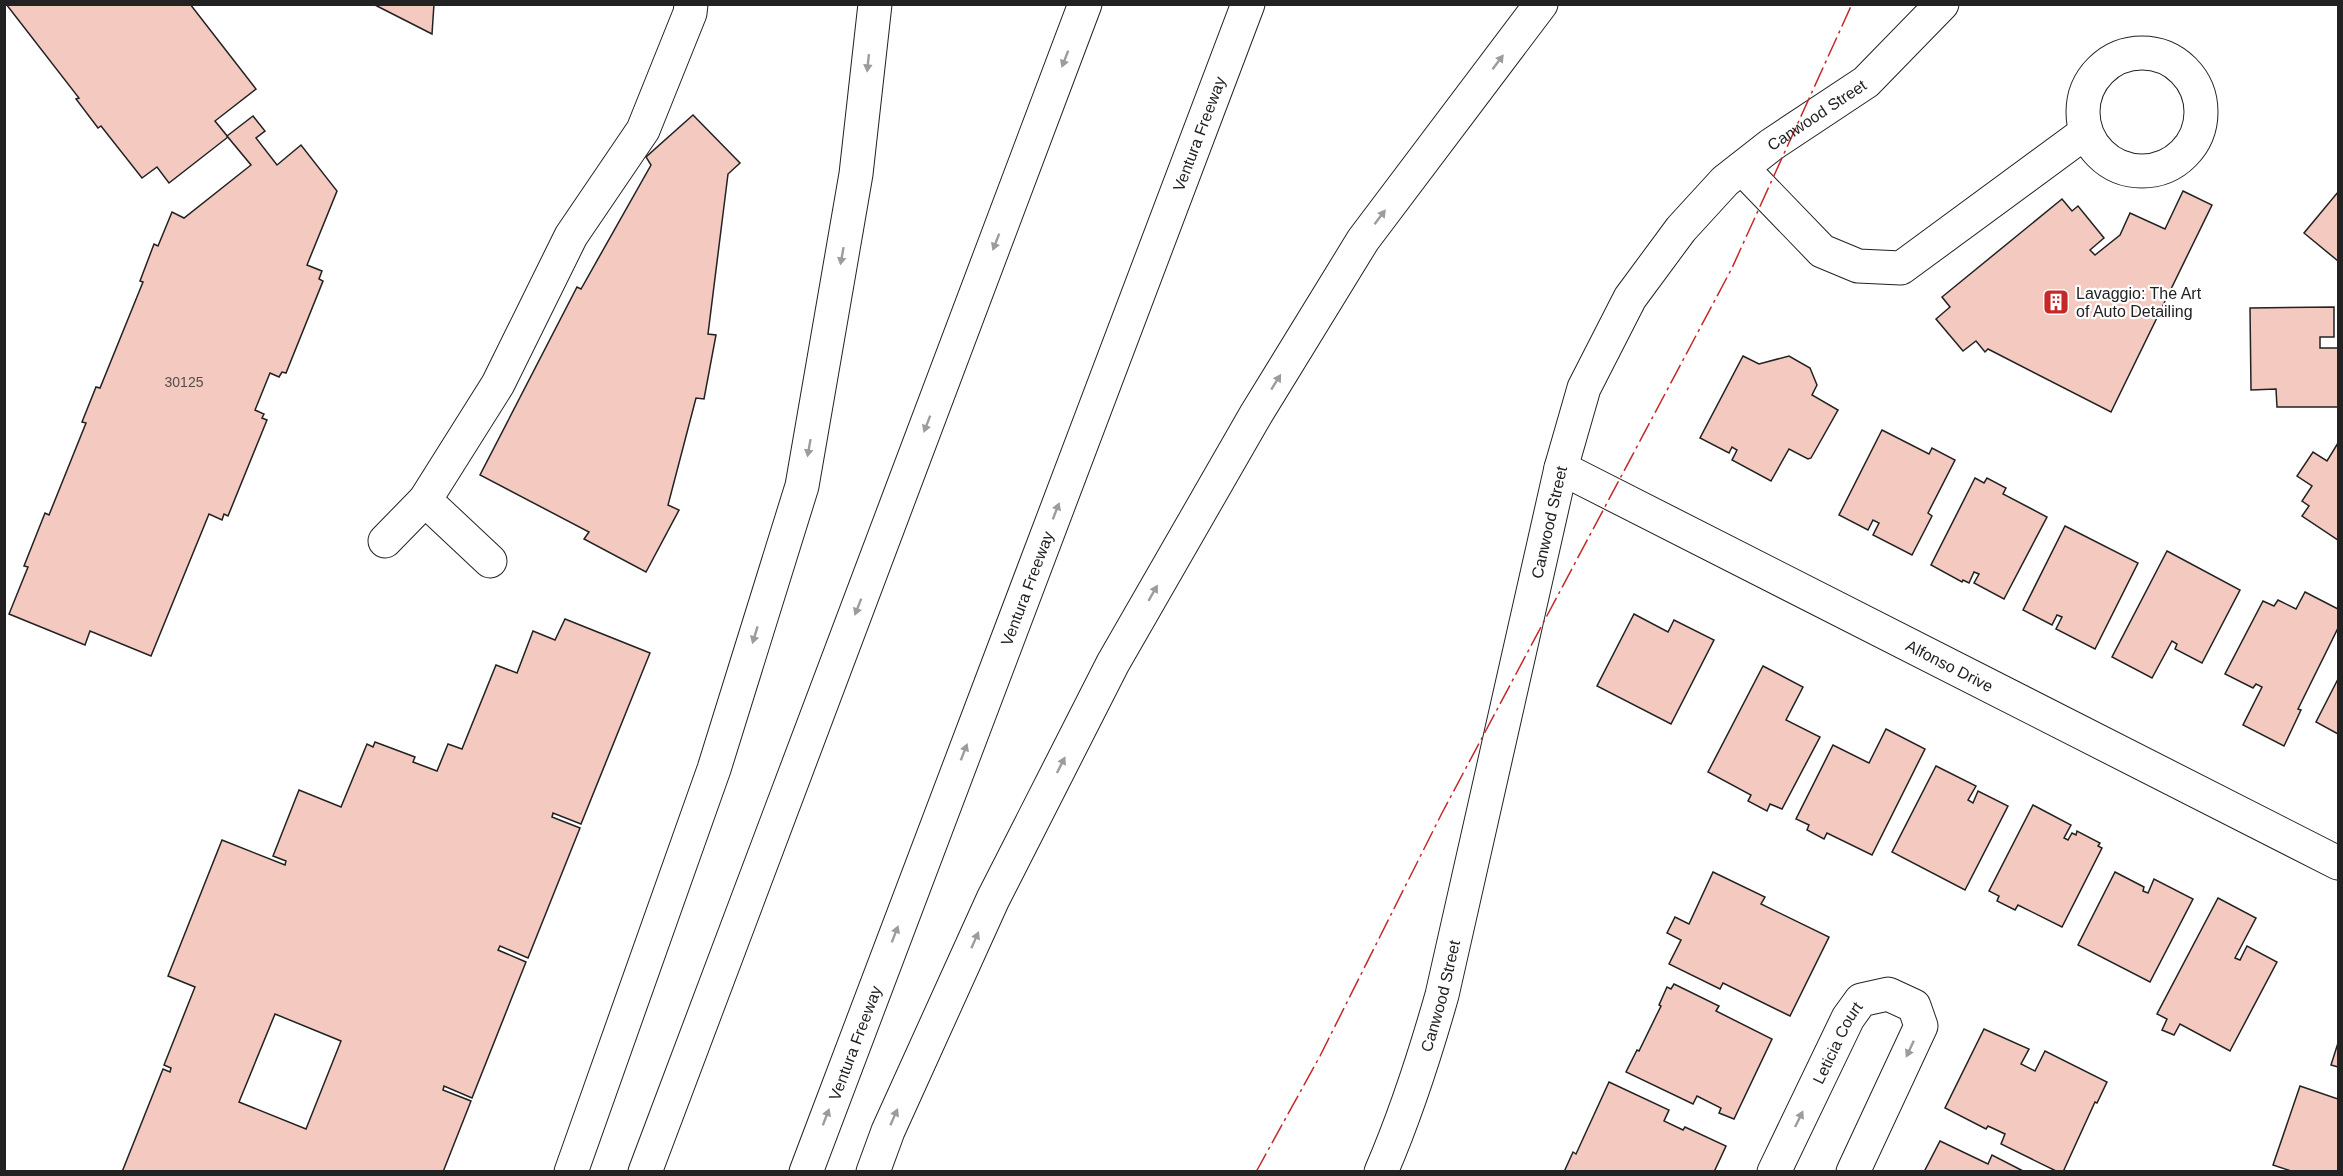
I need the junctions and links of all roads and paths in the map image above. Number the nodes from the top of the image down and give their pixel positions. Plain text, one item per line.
1 (691, 4) edge
2 (875, 4) edge
3 (1085, 4) edge
4 (1248, 4) edge
5 (1541, 4) edge
6 (1942, 4) edge
7 (2086, 132) dead end
8 (1742, 168) junction
9 (1561, 468) junction
10 (424, 500) junction
11 (385, 541) dead end
12 (490, 561) dead end
13 (2338, 862) edge
14 (571, 1172) edge
15 (645, 1172) edge
16 (806, 1172) edge
17 (873, 1172) edge
18 (1381, 1172) edge
19 (1774, 1172) edge
20 (1853, 1172) edge

1 - 10 main road
2 -> 14 main road
3 -> 15 main road
16 -> 4 main road, Ventura Freeway
17 -> 5 main road
6 - 8 main road, Canwood Street
7 - 8 main road
8 - 9 main road, Canwood Street
9 - 13 main road, Alfonso Drive
9 - 18 main road, Canwood Street
10 - 11 main road
10 - 12 main road
19 -> 20 main road, Leticia Court

